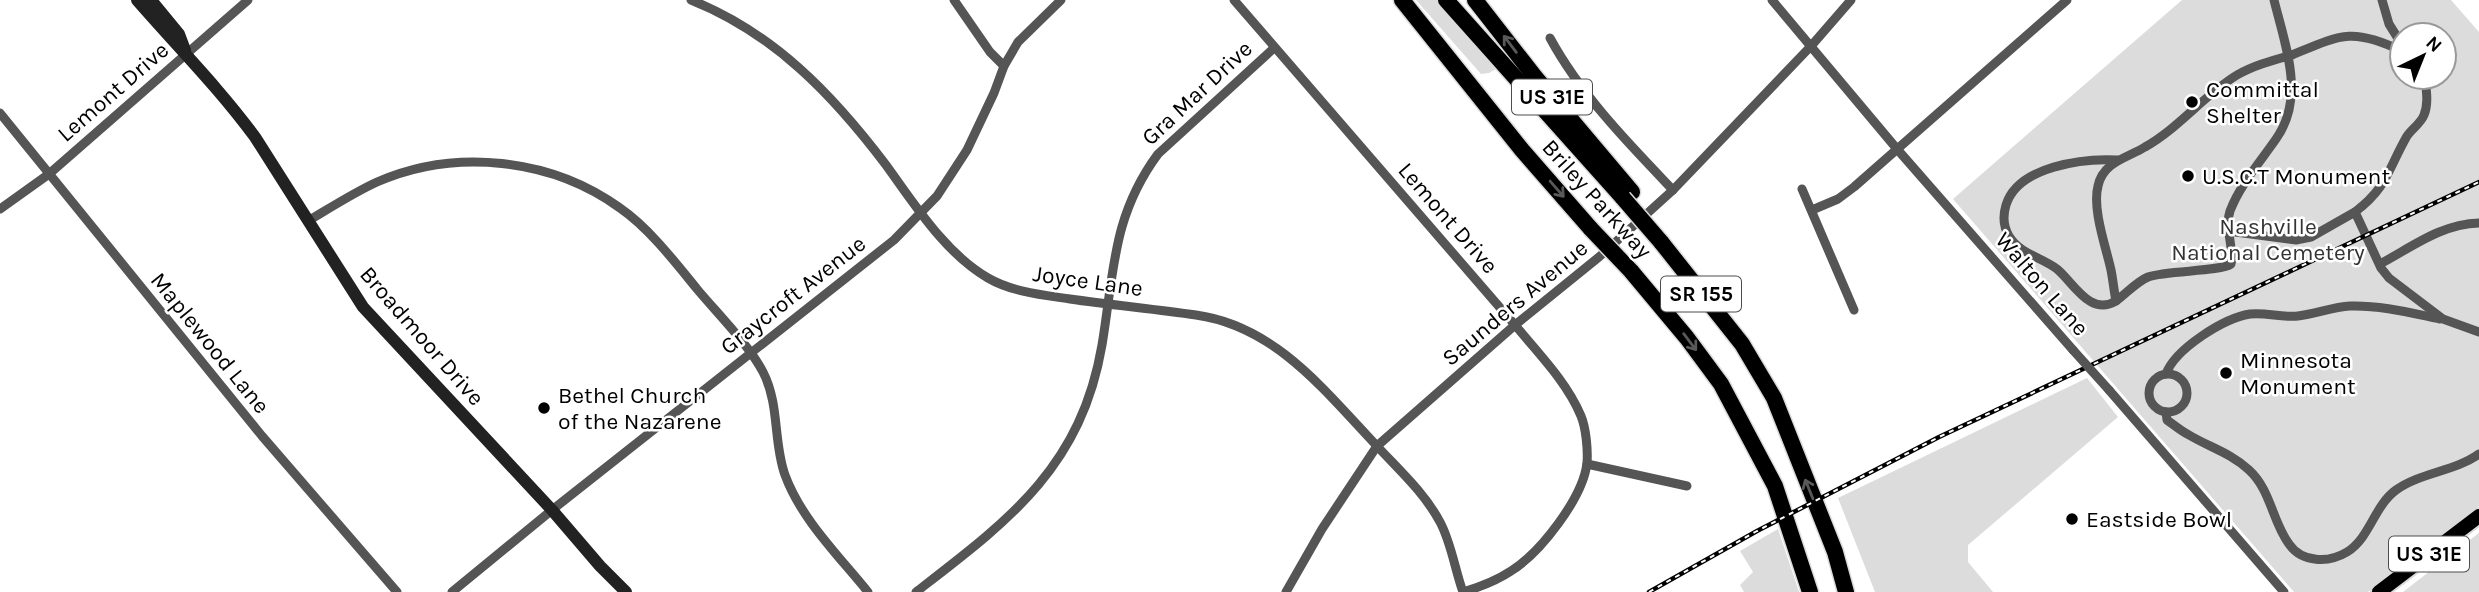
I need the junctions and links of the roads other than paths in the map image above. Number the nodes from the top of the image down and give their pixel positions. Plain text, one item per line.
1 (138, 0) edge
2 (151, 0) edge
3 (248, 0) edge
4 (691, 0) edge
5 (954, 0) edge
6 (1061, 0) edge
7 (1234, 0) edge
8 (1402, 0) edge
9 (1446, 0) edge
10 (1475, 0) edge
11 (1772, 0) edge
12 (1851, 0) edge
13 (2067, 0) edge
14 (2274, 0) edge
15 (2382, 0) edge
16 (2388, 21) edge
17 (1550, 38) dead end
18 (2388, 44) edge
19 (1812, 45) junction
20 (1274, 48) junction
21 (186, 53) junction
22 (2289, 56) junction
23 (1004, 66) junction
24 (2426, 91) edge
25 (0, 113) edge
26 (1897, 149) junction
27 (2118, 159) junction
28 (48, 174) junction
29 (1802, 189) dead end
30 (1672, 190) junction
31 (1627, 195) junction
32 (0, 209) edge
33 (1812, 211) junction
34 (2355, 212) junction
35 (922, 214) junction
36 (308, 221) junction
37 (2479, 223) edge
38 (2228, 232) junction
39 (2380, 264) junction
40 (2116, 301) junction
41 (1108, 304) junction
42 (1854, 310) dead end
43 (2442, 319) junction
44 (1515, 325) junction
45 (2479, 332) edge
46 (750, 354) junction
47 (2166, 374) junction
48 (2166, 412) junction
49 (1377, 446) junction
50 (2479, 454) edge
51 (1587, 464) junction
52 (1687, 486) dead end
53 (552, 510) junction
54 (2479, 516) edge
55 (1835, 552) junction
56 (397, 592) edge
57 (452, 592) edge
58 (626, 592) edge
59 (868, 592) edge
60 (916, 592) edge
61 (1286, 592) edge
62 (1462, 592) edge
63 (1810, 592) edge
64 (1846, 592) edge
65 (1855, 592) edge
66 (2284, 592) edge
67 (2379, 592) edge

1 - 21 main road, Broadmoor Drive
2 - 21 main road, Broadmoor Drive
3 - 21 street, Lemont Drive
4 - 35 street, Joyce Lane
5 - 23 street
6 - 23 street, Graycroft Avenue
7 - 20 street, Lemont Drive
8 -> 63 highway, Briley Parkway / US 31E, bridge
9 - 31 highway, Briley Parkway
31 -> 10 highway, US 31E
11 - 19 street, Walton Lane
12 - 19 street, Saunders Avenue
13 - 26 street
14 - 22 street
15 - 16 street
17 - 30 street
18 - 22 street
19 - 26 street, Walton Lane
19 - 30 street, Saunders Avenue
20 - 41 street, Gra Mar Drive
20 - 44 street, Lemont Drive
21 - 28 street, Lemont Drive
21 - 36 main road, Broadmoor Drive
22 - 27 street
22 - 38 street
23 - 35 street, Graycroft Avenue
24 - 34 street
25 - 28 street, Maplewood Lane
26 - 33 street
26 - 66 street, Walton Lane, bridge
27 - 40 street
27 - 40 street
28 - 32 street, Lemont Drive
28 - 56 street, Maplewood Lane
29 - 33 street
30 - 44 street, Saunders Avenue
55 -> 31 highway, US 31E
33 - 42 street
34 - 38 street
34 - 39 street
35 - 41 street, Joyce Lane
35 - 46 street, Graycroft Avenue
36 - 46 street
36 - 53 main road, Broadmoor Drive
37 - 39 street
38 - 40 street
39 - 43 street
41 - 49 street, Joyce Lane
41 - 60 street, Gra Mar Drive
43 - 45 street
43 - 47 street
44 - 49 street, Saunders Avenue
44 - 51 street, Lemont Drive
46 - 53 street, Graycroft Avenue
46 - 59 street
47 - 48 street
47 - 48 street
48 - 50 street
49 - 61 street, Saunders Avenue
49 - 62 street, Joyce Lane
51 - 52 street
51 - 62 street, Lemont Drive
53 - 57 street, Graycroft Avenue
53 - 58 main road, Broadmoor Drive
54 - 67 main road, US 31E
55 - 64 highway
55 - 65 highway, US 31E

